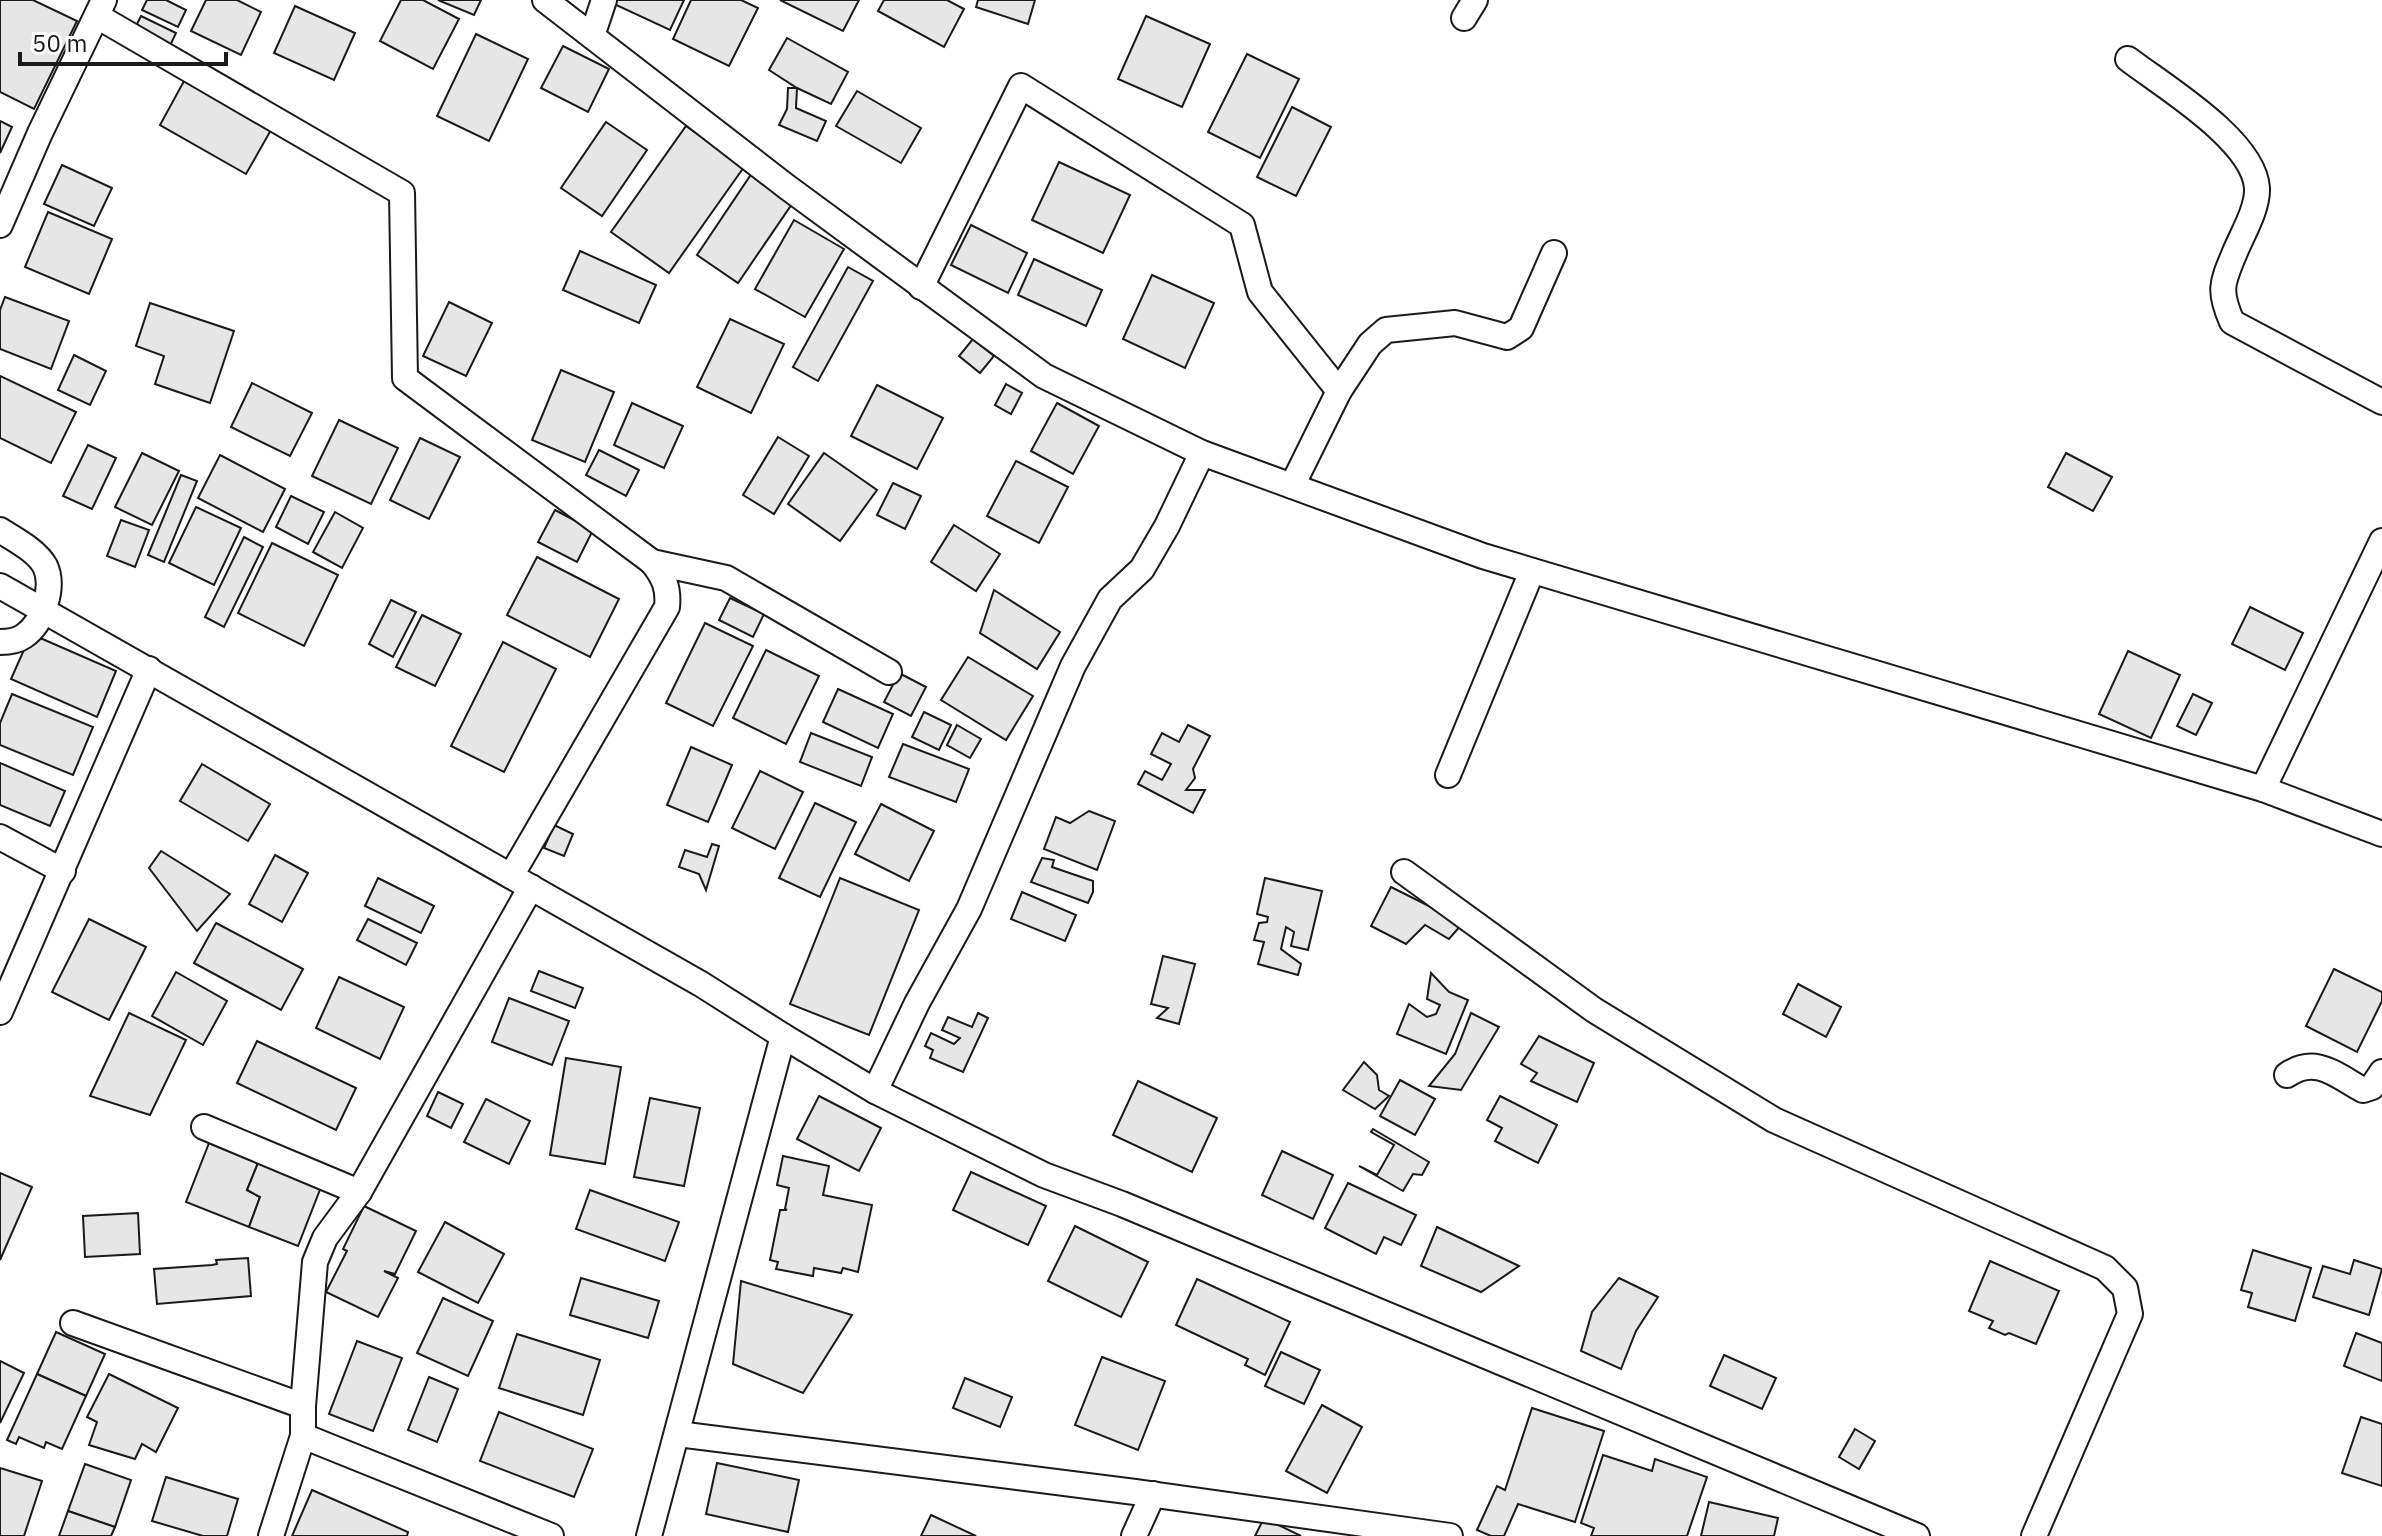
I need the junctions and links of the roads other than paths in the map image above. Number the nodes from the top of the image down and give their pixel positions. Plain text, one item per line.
1 (545, 0) edge
2 (604, 0) edge
3 (100, 8) edge
4 (592, 36) junction
5 (2128, 59) dead end
6 (0, 225) edge
7 (1554, 253) dead end
8 (921, 287) junction
9 (1339, 391) junction
10 (2382, 402) edge
11 (1202, 453) junction
12 (1292, 486) junction
13 (0, 530) edge
14 (2382, 541) edge
15 (652, 562) junction
16 (1532, 571) junction
17 (0, 586) edge
18 (42, 608) junction
19 (0, 642) edge
20 (149, 669) junction
21 (889, 672) dead end
22 (1448, 775) dead end
23 (2263, 789) junction
24 (2382, 834) edge
25 (0, 837) edge
26 (63, 871) junction
27 (1404, 872) dead end
28 (521, 882) junction
29 (0, 1012) edge
30 (783, 1036) junction
31 (2382, 1072) edge
32 (2287, 1075) dead end
33 (875, 1091) junction
34 (204, 1127) dead end
35 (359, 1192) junction
36 (73, 1323) dead end
37 (303, 1406) junction
38 (678, 1434) junction
39 (303, 1436) junction
40 (1153, 1494) junction
41 (271, 1536) edge
42 (551, 1536) edge
43 (649, 1536) edge
44 (1134, 1536) edge
45 (1450, 1536) edge
46 (1917, 1536) edge
47 (2034, 1536) edge

1 - 4 street
2 - 4 street
3 - 6 street
3 - 15 street
4 - 8 street
5 - 10 street
7 - 9 street
8 - 9 street
8 - 11 street
9 - 12 street
11 - 12 street
11 - 33 street
12 - 16 street
13 - 18 street
14 - 23 street
15 - 21 street
15 - 28 street
16 - 22 street
16 - 23 street
17 - 18 street
18 - 19 street
18 - 20 street
20 - 26 street
20 - 28 street
23 - 24 street
25 - 26 street
26 - 29 street
27 - 47 street
28 - 30 street
28 - 35 street
30 - 33 street
30 - 38 street
31 - 32 street
33 - 46 street
34 - 35 street
35 - 37 street
36 - 37 street
37 - 39 street
38 - 40 street
38 - 43 street
39 - 41 street
39 - 42 street
40 - 44 street
40 - 45 street

